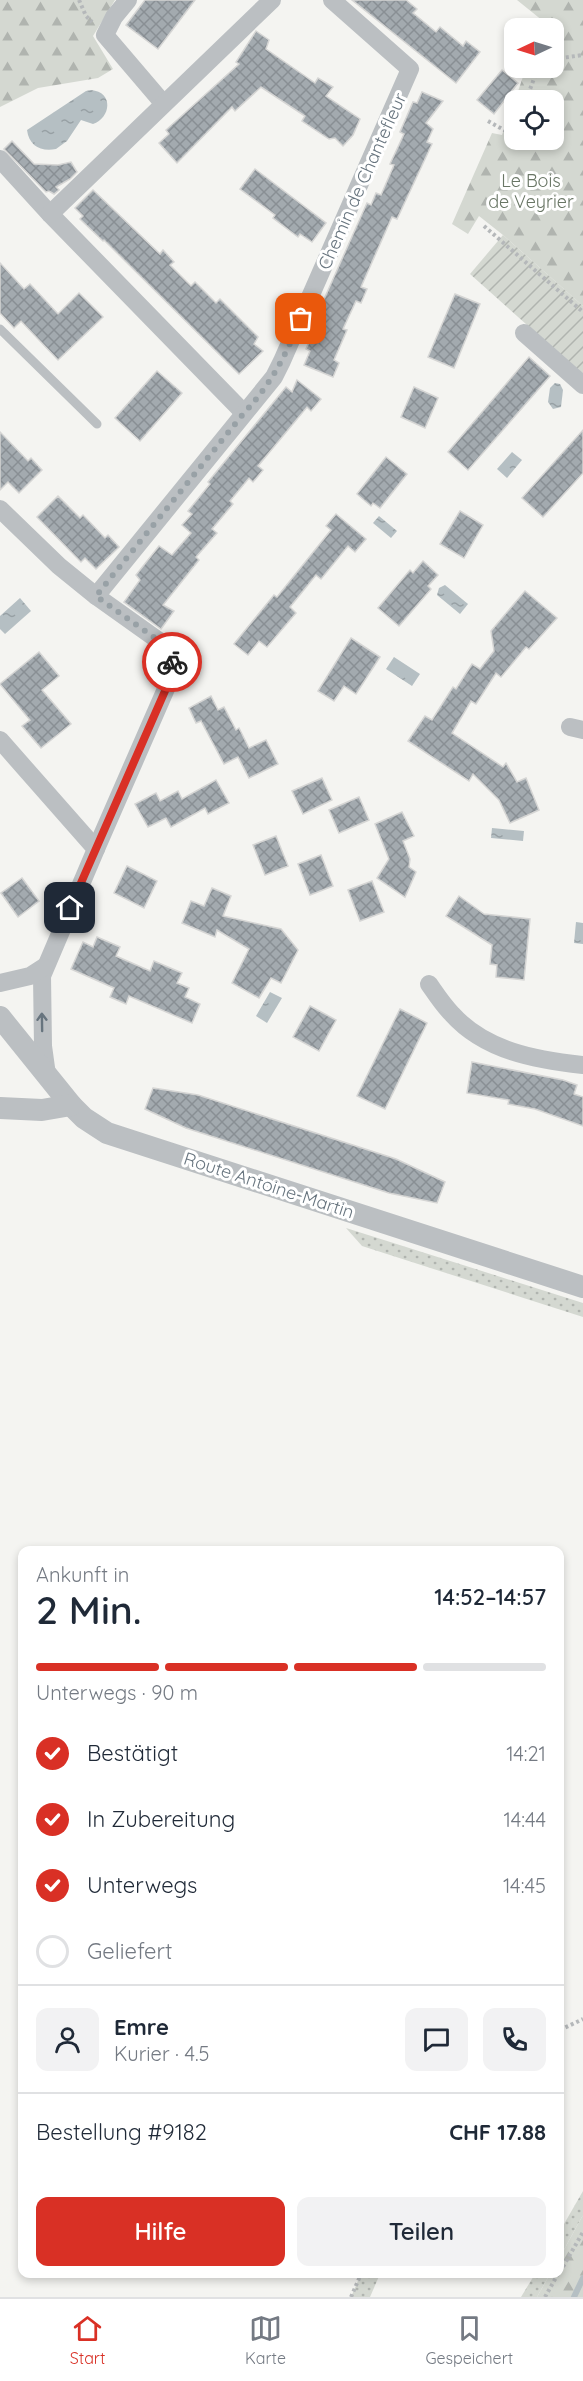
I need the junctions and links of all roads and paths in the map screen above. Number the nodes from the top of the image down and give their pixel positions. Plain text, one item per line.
1 (128, 0) edge
2 (272, 0) edge
3 (332, 0) edge
4 (583, 55) edge
5 (564, 58) edge
6 (163, 104) junction
7 (488, 122) dead end
8 (504, 130) edge
9 (0, 159) edge
10 (50, 214) junction
11 (484, 226) dead end
12 (583, 312) edge
13 (0, 329) edge
14 (524, 333) dead end
15 (583, 385) edge
16 (244, 413) junction
17 (97, 424) dead end
18 (0, 509) edge
19 (96, 596) junction
20 (0, 740) edge
21 (96, 849) junction
22 (44, 967) junction
23 (0, 983) edge
24 (429, 984) dead end
25 (0, 1017) edge
26 (583, 1065) edge
27 (47, 1076) junction
28 (71, 1105) junction
29 (0, 1108) edge
30 (583, 1287) edge
31 (583, 2019) edge
32 (564, 2028) edge
33 (583, 2232) edge
34 (564, 2264) edge
35 (359, 2278) edge
36 (556, 2278) edge
37 (351, 2297) edge
38 (544, 2297) edge

1 - 6 street
2 - 6 street
3 - 16 street, Chemin de Chantefleur
4 - 5 path
6 - 10 street
7 - 8 path
9 - 10 street
10 - 16 street
11 - 12 path
13 - 17 lane
14 - 15 street
16 - 19 street, Chemin de Chantefleur
18 - 19 street
19 - 21 street
20 - 21 street
21 - 22 street
22 - 23 street
27 -> 22 street
24 - 26 street
25 - 27 street, Route Antoine-Martin
27 - 28 street, Route Antoine-Martin
28 - 29 street
28 - 30 street, Route Antoine-Martin
31 - 32 path
33 - 34 path
35 - 37 path
36 - 38 path

